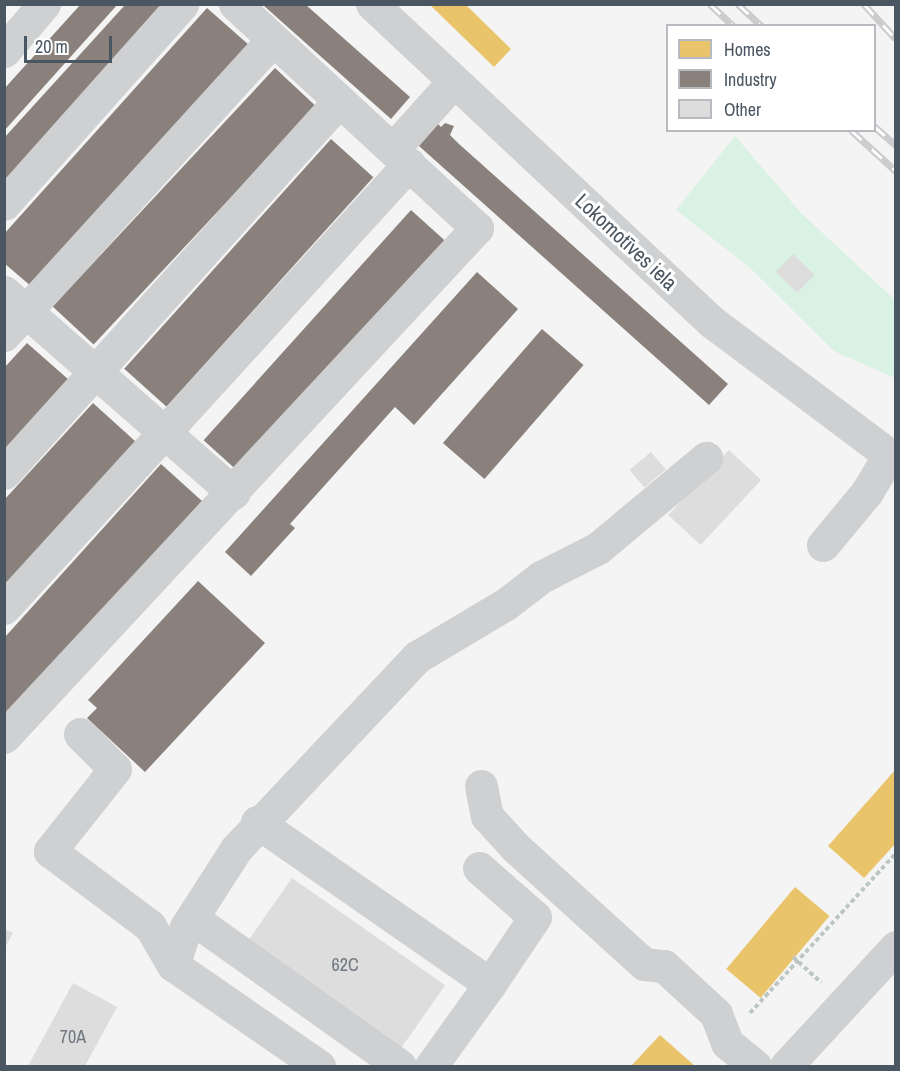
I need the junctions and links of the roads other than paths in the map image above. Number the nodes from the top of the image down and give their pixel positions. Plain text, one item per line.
1 (44, 4) edge
2 (182, 4) edge
3 (235, 4) edge
4 (372, 4) edge
5 (272, 40) junction
6 (4, 51) edge
7 (454, 81) junction
8 (339, 102) junction
9 (401, 157) junction
10 (4, 204) edge
11 (15, 302) edge
12 (4, 335) edge
13 (96, 372) junction
14 (165, 432) junction
15 (892, 457) edge
16 (706, 458) dead end
17 (4, 473) edge
18 (234, 494) junction
19 (823, 546) dead end
20 (4, 608) edge
21 (80, 734) dead end
22 (4, 737) edge
23 (482, 786) dead end
24 (257, 822) junction
25 (479, 868) dead end
26 (192, 918) junction
27 (896, 947) edge
28 (173, 965) junction
29 (490, 984) junction
30 (319, 1066) edge
31 (400, 1066) edge
32 (432, 1066) edge
33 (755, 1066) edge
34 (786, 1066) edge

1 - 6 street
2 - 10 street
3 - 5 street
4 - 7 street, Lokomotīves iela
5 - 8 street
5 - 11 street
7 - 9 street
7 - 15 street, Lokomotīves iela
8 - 9 street
8 - 13 street
9 - 14 street
9 - 18 street
11 - 12 street
11 - 13 street
13 - 14 street
13 - 17 street
14 - 18 street
14 - 20 street
15 - 19 street
16 - 24 street
18 - 22 street
21 - 28 street
23 - 33 street
24 - 26 street
24 - 29 street
25 - 29 street
26 - 28 street
26 - 31 street
27 - 34 street
28 - 30 street
29 - 32 street

